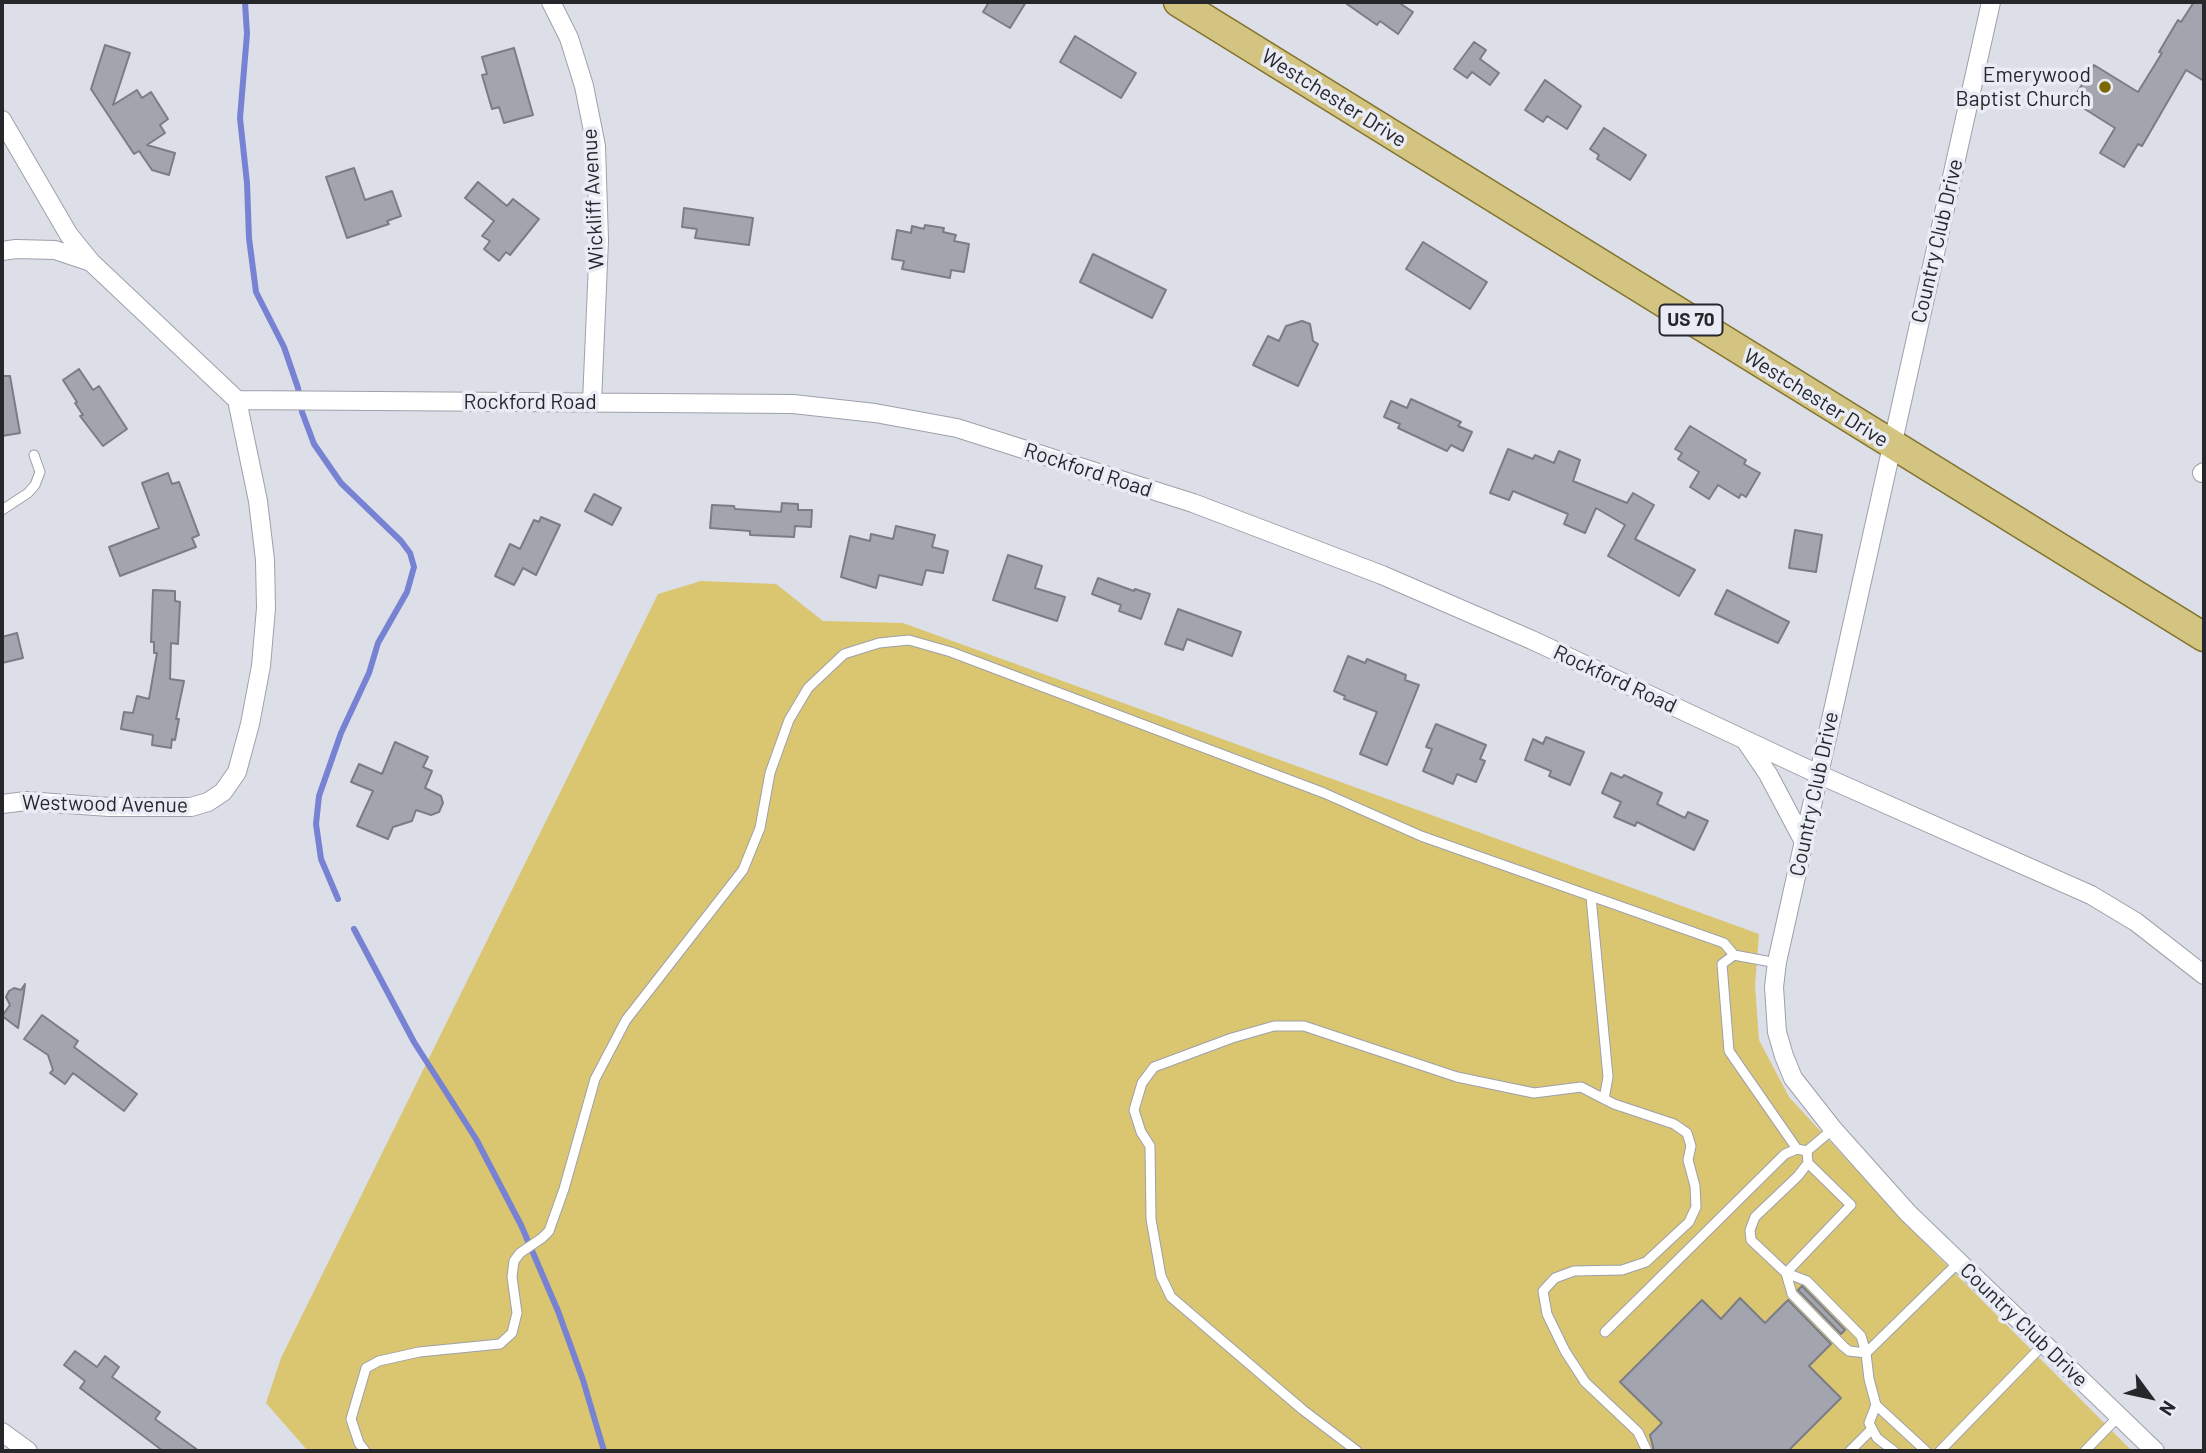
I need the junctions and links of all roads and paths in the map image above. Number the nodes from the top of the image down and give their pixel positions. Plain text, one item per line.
1 (551, 2) edge
2 (1178, 2) edge
3 (1991, 2) edge
4 (2, 120) edge
5 (2, 251) edge
6 (91, 262) junction
7 (237, 400) junction
8 (592, 402) junction
9 (1891, 445) junction
10 (34, 455) dead end
11 (2, 510) edge
12 (2204, 637) edge
13 (1745, 740) junction
14 (1818, 774) junction
15 (2, 804) edge
16 (1803, 840) junction
17 (1591, 897) junction
18 (1734, 955) junction
19 (1777, 963) junction
20 (2204, 975) edge
21 (1604, 1099) junction
22 (1833, 1129) junction
23 (1797, 1149) junction
24 (1807, 1151) junction
25 (1808, 1163) junction
26 (1959, 1262) junction
27 (1786, 1273) junction
28 (1605, 1332) dead end
29 (2044, 1344) junction
30 (1866, 1353) junction
31 (1876, 1405) junction
32 (2119, 1416) junction
33 (1872, 1429) junction
34 (2, 1432) edge
35 (28, 1451) edge
36 (365, 1451) edge
37 (1357, 1451) edge
38 (1647, 1451) edge
39 (1850, 1451) edge
40 (1894, 1451) edge
41 (1926, 1451) edge
42 (1940, 1451) edge
43 (2085, 1451) edge
44 (2155, 1451) edge

1 - 8 street, Wickliff Avenue
2 - 9 main road, Westchester Drive / US 70
3 - 9 street, Country Club Drive
4 - 6 street
5 - 6 street
6 - 7 street
7 - 8 street, Rockford Road
7 - 15 street, Westwood Avenue
8 - 13 street, Rockford Road
9 - 12 main road, Westchester Drive / US 70
9 - 14 street, Country Club Drive
10 - 11 lane
13 - 14 street, Rockford Road
13 - 16 street
14 - 16 street, Country Club Drive
14 - 20 street, Rockford Road
16 - 19 street, Country Club Drive
17 - 18 lane
17 - 21 lane
17 - 36 lane
18 - 19 lane
18 - 23 lane
19 - 22 street, Country Club Drive
21 - 37 lane
21 - 38 lane
22 - 24 lane
22 - 26 street, Country Club Drive
23 - 24 lane
23 - 28 lane
24 - 25 lane
25 - 27 lane
25 - 27 lane
26 - 29 street, Country Club Drive
26 - 30 lane
27 - 30 lane
27 - 30 lane
29 - 32 street, Country Club Drive
29 - 42 lane
30 - 31 lane
31 - 33 lane
31 - 41 lane
32 - 43 lane
32 - 44 street, Country Club Drive
33 - 39 lane
33 - 40 lane
34 - 35 street

